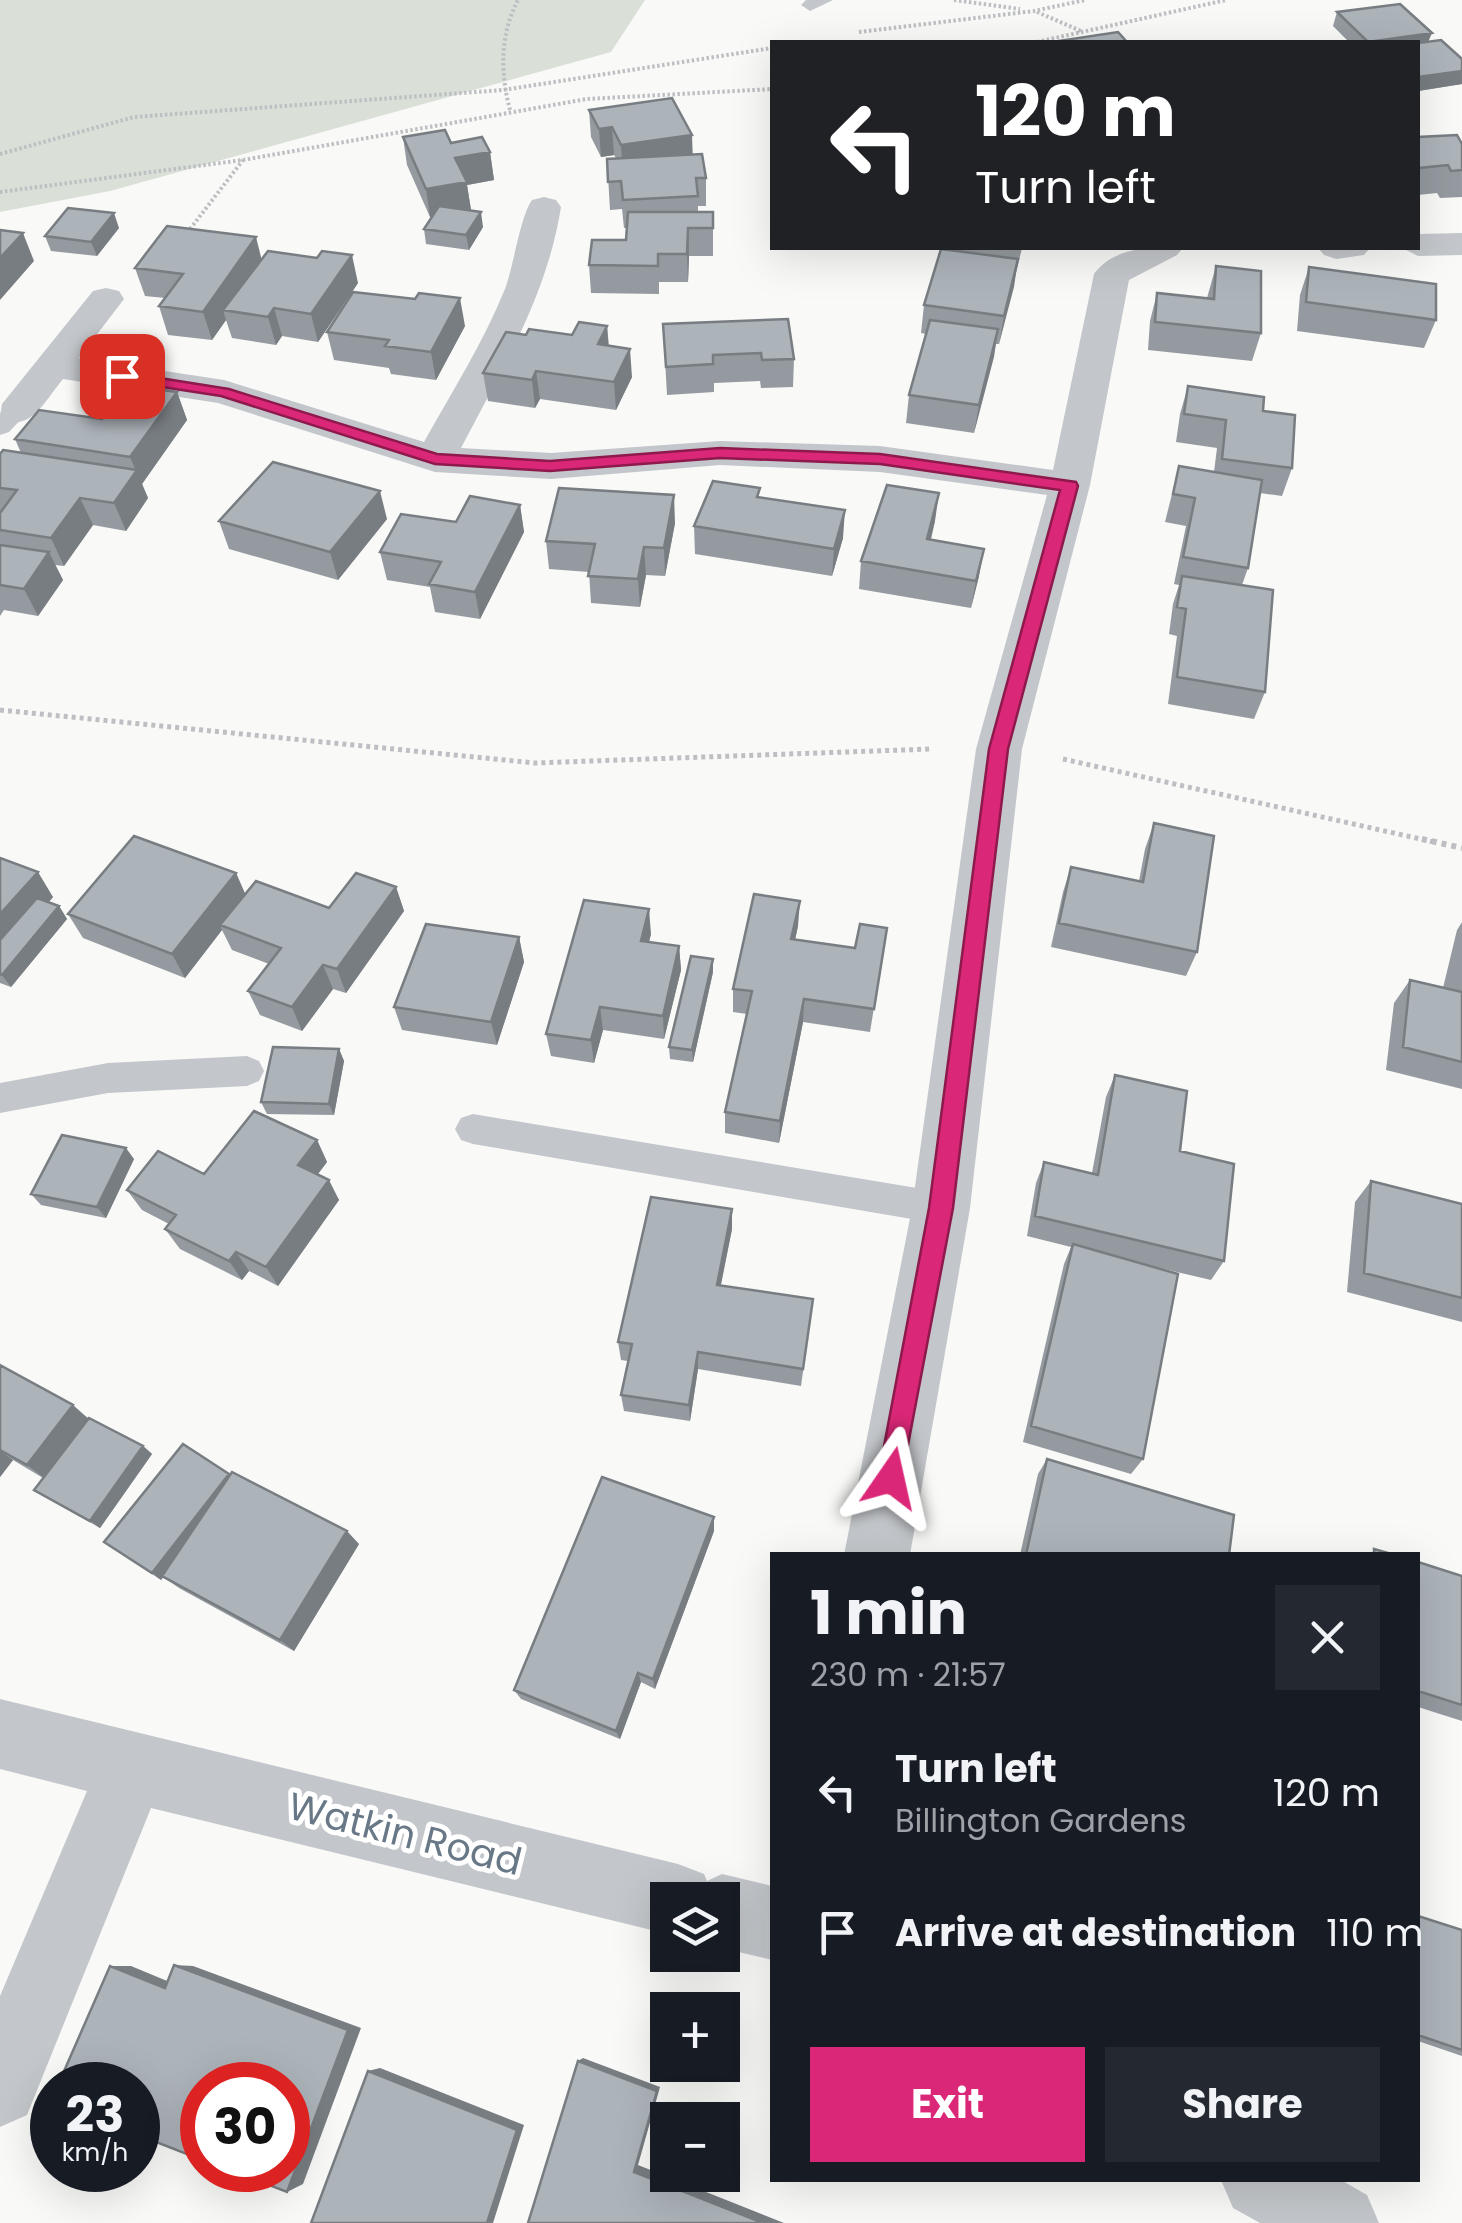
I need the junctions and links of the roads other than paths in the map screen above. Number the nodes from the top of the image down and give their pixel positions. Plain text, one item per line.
1 (544, 207) dead end
2 (1462, 244) edge
3 (1420, 246) edge
4 (1149, 251) edge
5 (106, 299) road end
6 (54, 366) junction
7 (8, 420) edge
8 (435, 459) junction
9 (1070, 486) junction
10 (247, 1070) dead end
11 (0, 1098) edge
12 (473, 1129) dead end
13 (941, 1208) junction
14 (877, 1552) edge
15 (0, 1734) edge
16 (132, 1768) junction
17 (650, 1893) edge
18 (740, 1915) edge
19 (770, 1923) edge
20 (0, 2088) edge
21 (1265, 2182) edge
22 (1339, 2223) edge

1 - 8 street
2 - 3 street
4 - 9 street
5 - 6 street
6 - 7 street
6 - 8 street
8 - 9 street
9 - 13 street
10 - 11 lane
12 - 13 lane
13 - 14 street
15 - 16 street, Watkin Road
16 - 17 street, Watkin Road
16 - 20 street
18 - 19 street
21 - 22 street

